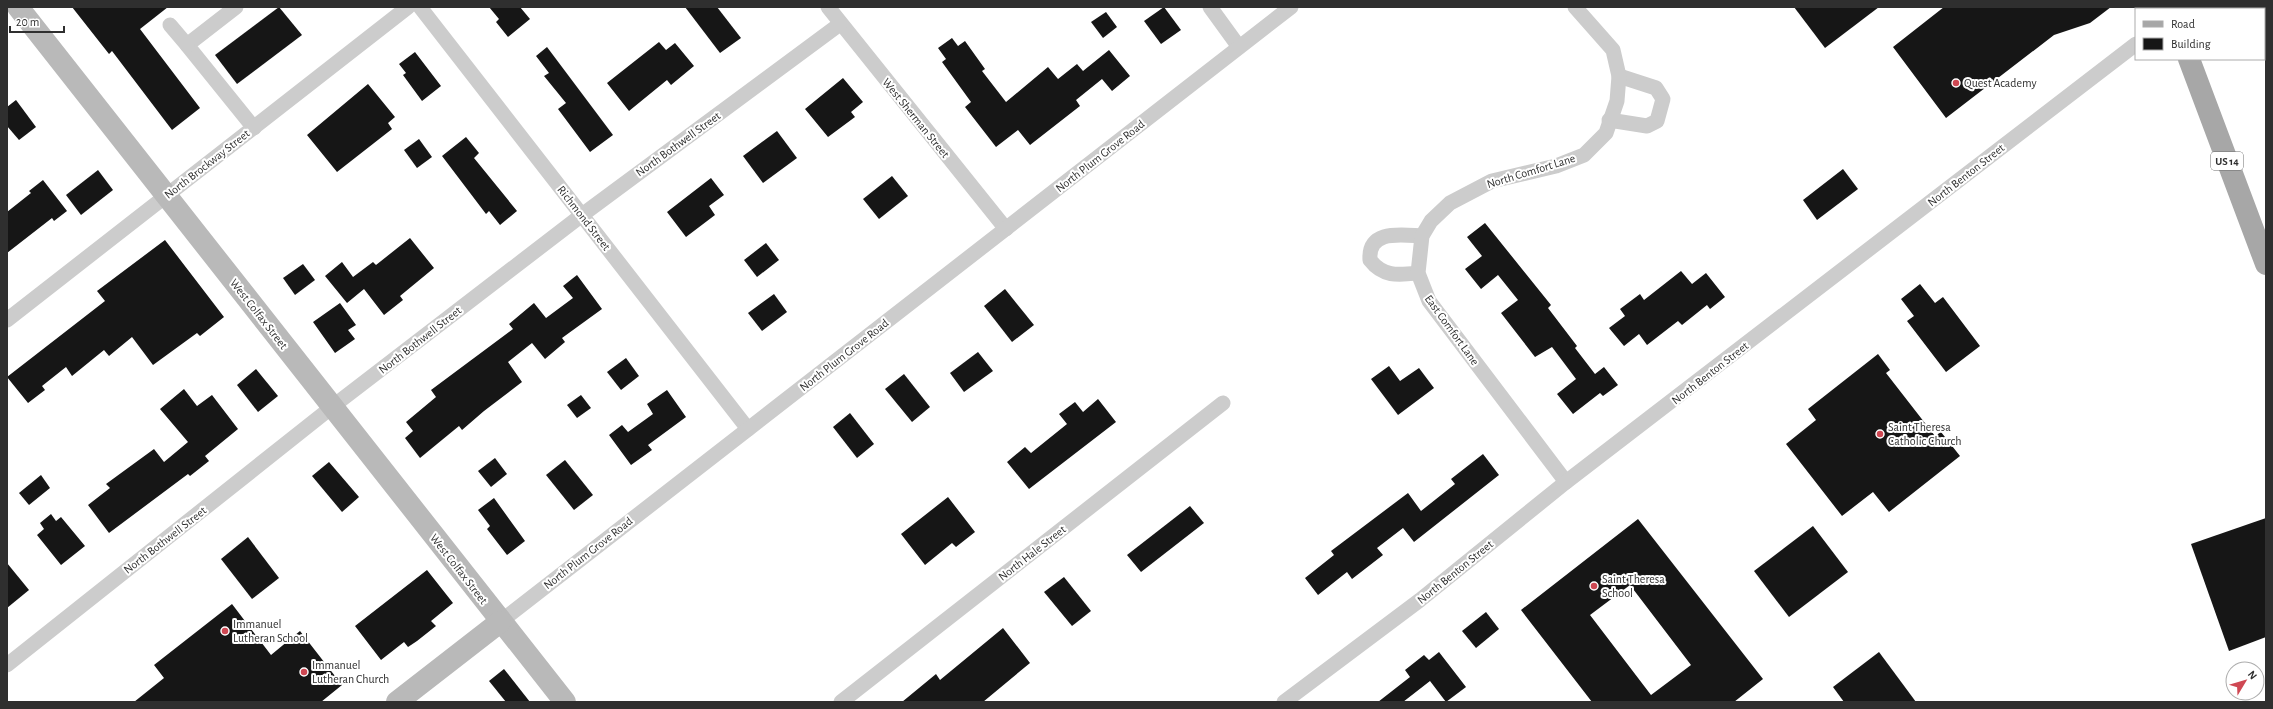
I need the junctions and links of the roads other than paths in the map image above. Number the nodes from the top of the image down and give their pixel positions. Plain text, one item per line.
1 (18, 7) edge
2 (236, 7) edge
3 (408, 7) edge
4 (420, 7) edge
5 (828, 7) edge
6 (1210, 7) edge
7 (1291, 7) edge
8 (1574, 7) edge
9 (840, 24) junction
10 (170, 26) dead end
11 (187, 45) junction
12 (2135, 45) edge
13 (1239, 47) junction
14 (2189, 60) edge
15 (1619, 76) junction
16 (1609, 120) junction
17 (254, 128) junction
18 (166, 196) junction
19 (582, 215) junction
20 (1006, 229) junction
21 (1422, 236) junction
22 (2266, 264) edge
23 (1418, 273) junction
24 (7, 320) edge
25 (1222, 403) dead end
26 (332, 407) junction
27 (748, 429) junction
28 (1566, 482) junction
29 (500, 622) junction
30 (7, 666) edge
31 (397, 702) edge
32 (565, 702) edge
33 (841, 702) edge
34 (1284, 702) edge

1 - 18 street, West Colfax Street
2 - 11 street
3 - 17 street, North Brockway Street
4 - 19 street, Richmond Street
5 - 9 street, West Sherman Street
6 - 13 street
7 - 13 street, North Plum Grove Road
8 - 15 street
9 - 19 street, North Bothwell Street
9 - 20 street, West Sherman Street
10 - 11 street
11 - 17 street
12 - 28 street, North Benton Street
13 - 20 street, North Plum Grove Road
14 - 22 main road, US 14
15 - 16 street, North Comfort Lane
15 - 16 street
16 - 21 street, North Comfort Lane
17 - 18 street, North Brockway Street
18 - 24 street, North Brockway Street
18 - 26 street, West Colfax Street
19 - 26 street, North Bothwell Street
19 - 27 street, Richmond Street
20 - 27 street, North Plum Grove Road
21 - 23 street, North Comfort Lane
21 - 23 street
23 - 28 street, East Comfort Lane
25 - 33 street, North Hale Street
26 - 29 street, West Colfax Street
26 - 30 street, North Bothwell Street
27 - 29 street, North Plum Grove Road
28 - 34 street, North Benton Street
29 - 31 street, North Plum Grove Road
29 - 32 street, West Colfax Street

